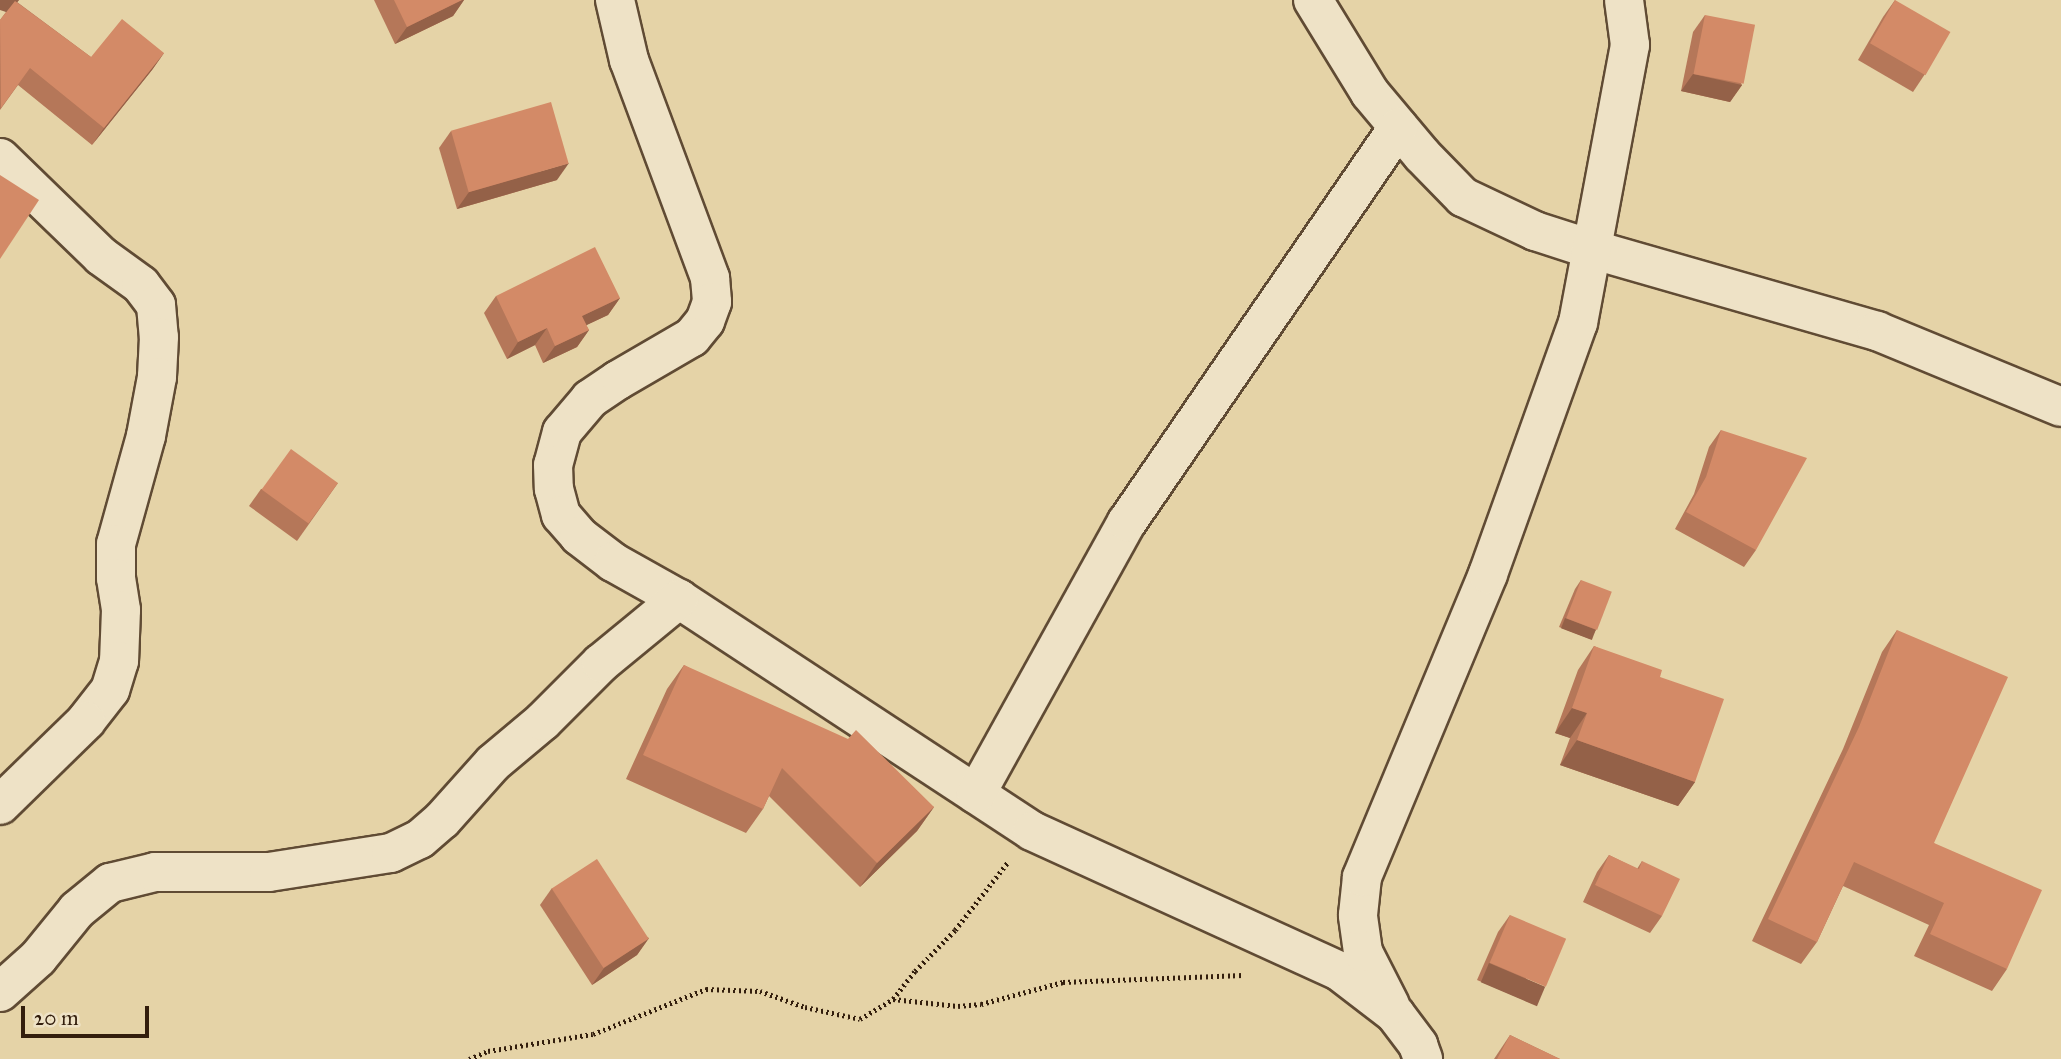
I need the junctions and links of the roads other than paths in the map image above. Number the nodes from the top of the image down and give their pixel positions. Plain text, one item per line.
1 (614, 0) edge
2 (1313, 0) edge
3 (1624, 0) edge
4 (1398, 127) junction
5 (0, 159) edge
6 (1591, 250) junction
7 (2061, 407) edge
8 (678, 599) junction
9 (976, 794) junction
10 (0, 805) edge
11 (0, 992) edge
12 (1395, 1014) junction
13 (1423, 1059) edge

1 - 8 street
2 - 4 street
3 - 6 street
4 - 6 street
4 - 9 street
5 - 10 street
6 - 7 street
6 - 12 street
8 - 9 street
8 - 11 street
9 - 12 street
12 - 13 street

